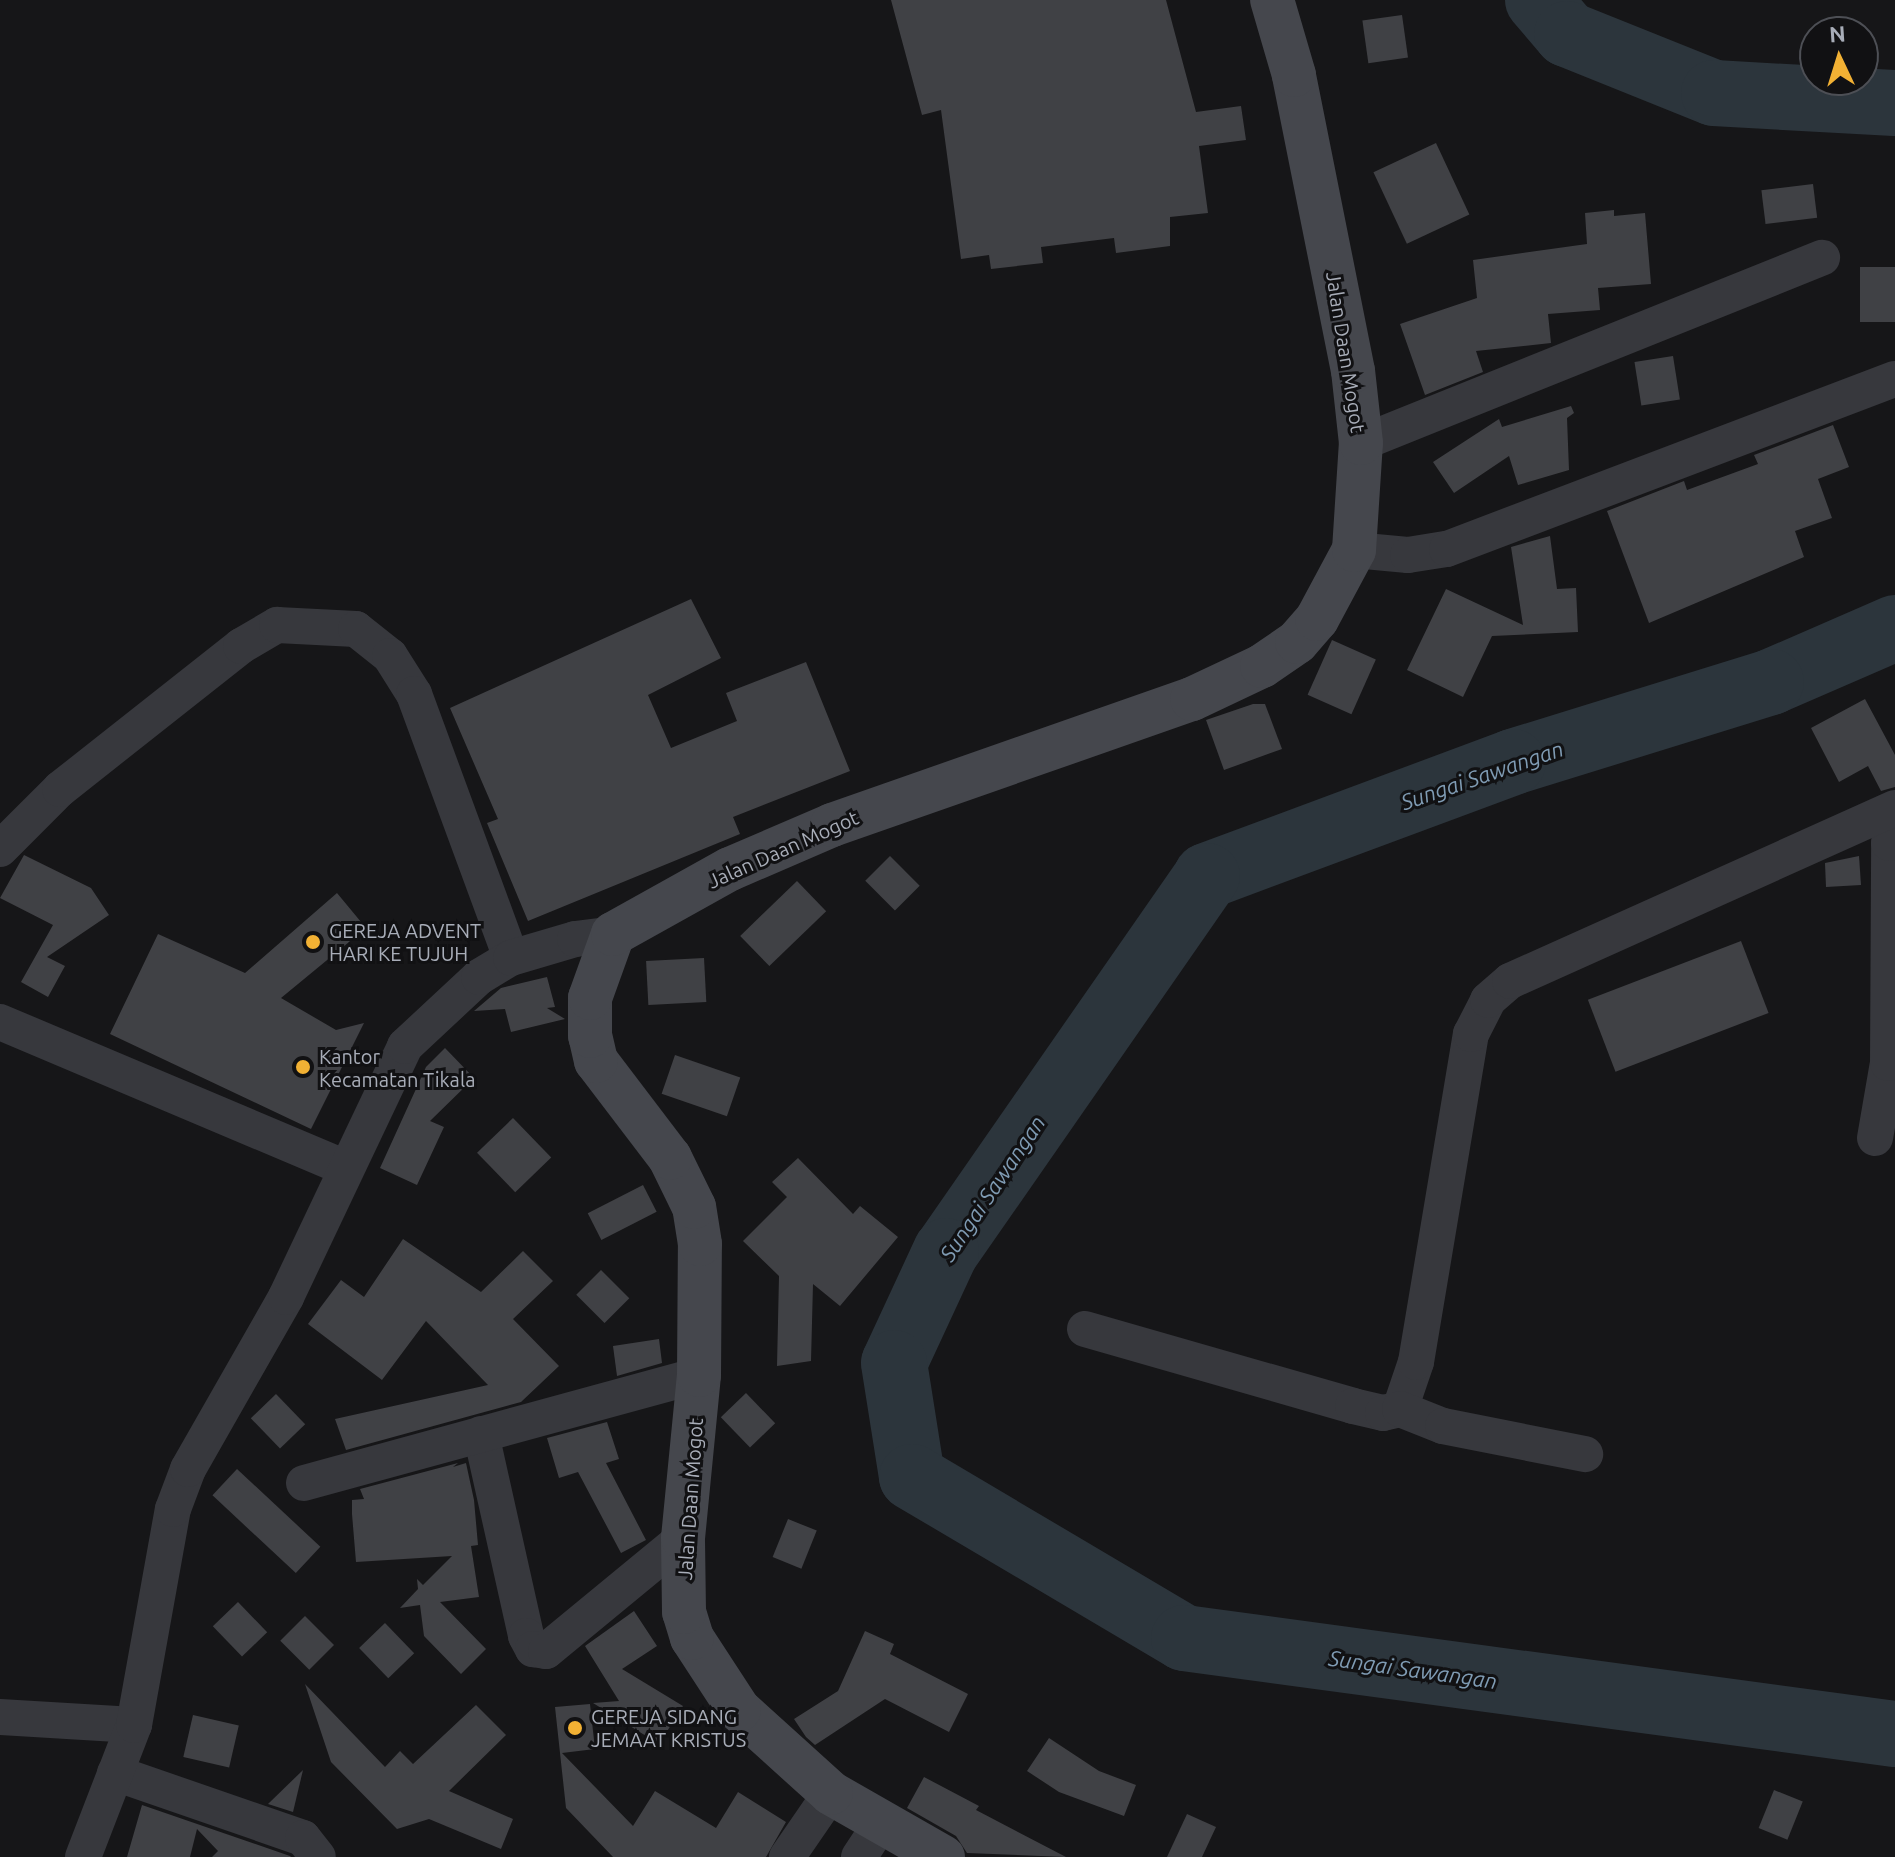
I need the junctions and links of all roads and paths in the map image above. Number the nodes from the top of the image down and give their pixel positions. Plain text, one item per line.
1 (1272, 0) edge
2 (1822, 258) dead end
3 (1895, 379) edge
4 (1361, 443) junction
5 (1354, 550) junction
6 (1895, 808) edge
7 (1895, 816) edge
8 (0, 849) edge
9 (613, 934) junction
10 (511, 958) junction
11 (0, 1022) edge
12 (1875, 1138) dead end
13 (345, 1168) junction
14 (1085, 1329) dead end
15 (699, 1375) junction
16 (1400, 1409) junction
17 (481, 1434) junction
18 (1585, 1454) dead end
19 (304, 1483) dead end
20 (683, 1538) junction
21 (0, 1717) edge
22 (134, 1725) junction
23 (115, 1773) junction
24 (831, 1793) junction
25 (871, 1840) edge
26 (83, 1857) edge
27 (318, 1857) edge
28 (787, 1857) edge
29 (943, 1857) edge

1 - 4 main road, Jalan Daan Mogot
2 - 4 street
3 - 5 street
4 - 5 main road, Jalan Daan Mogot
5 - 9 main road, Jalan Daan Mogot
6 - 16 street
7 - 12 street
8 - 10 street
9 - 10 street
9 - 15 main road, Jalan Daan Mogot
10 - 13 street
11 - 13 street
13 - 22 street
14 - 16 street
15 - 17 street
15 - 20 main road, Jalan Daan Mogot
16 - 18 street
17 - 19 street
17 - 20 street
20 - 24 main road, Jalan Daan Mogot
21 - 22 street
22 - 23 street
23 - 26 street
23 - 27 street
24 - 25 main road, Jalan Daan Mogot
24 - 28 street
25 - 29 main road, Jalan Daan Mogot

